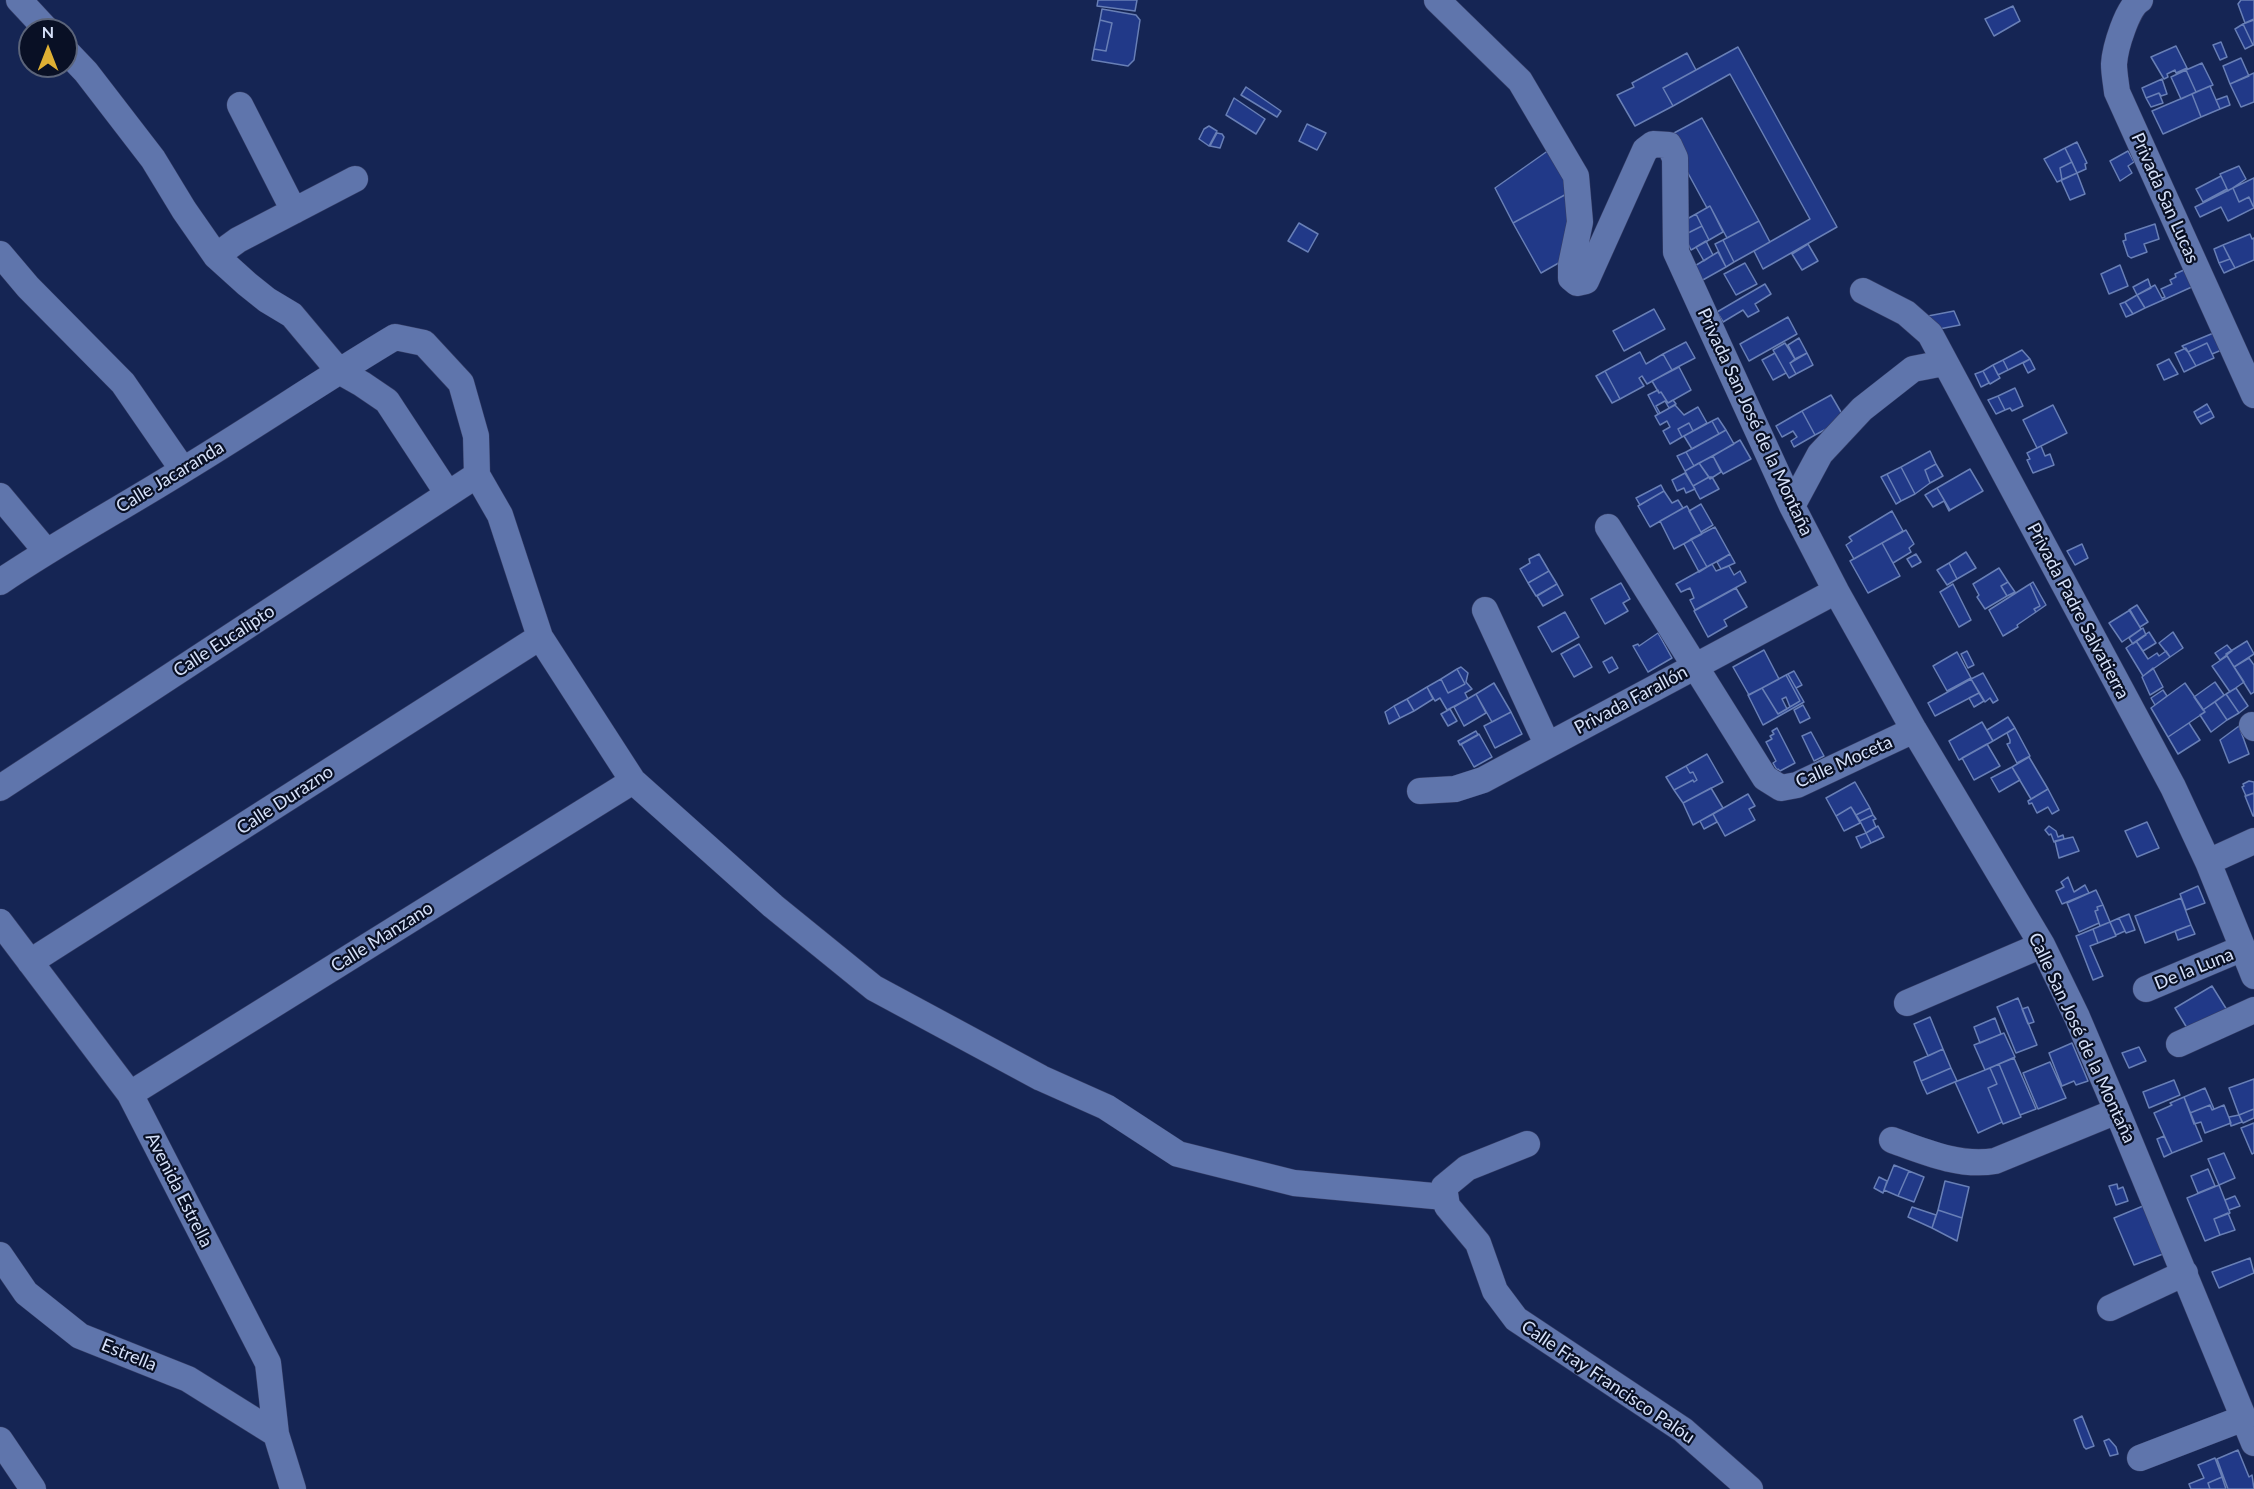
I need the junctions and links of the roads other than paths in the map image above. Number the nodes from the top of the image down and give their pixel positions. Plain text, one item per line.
1 (19, 0) edge
2 (1437, 0) edge
3 (2135, 1) edge
4 (36, 18) edge
5 (78, 64) edge
6 (240, 105) dead end
7 (355, 178) dead end
8 (294, 211) junction
9 (0, 254) edge
10 (216, 256) junction
11 (1863, 291) dead end
12 (1944, 363) junction
13 (339, 371) junction
14 (2254, 395) edge
15 (183, 470) junction
16 (477, 475) junction
17 (448, 494) junction
18 (0, 496) edge
19 (1792, 506) junction
20 (1608, 527) dead end
21 (46, 551) junction
22 (0, 582) edge
23 (1836, 591) junction
24 (1485, 610) dead end
25 (540, 637) junction
26 (1694, 667) junction
27 (1914, 730) junction
28 (1547, 744) junction
29 (633, 781) junction
30 (0, 788) edge
31 (1420, 791) dead end
32 (2254, 841) edge
33 (2208, 862) junction
34 (0, 922) edge
35 (2042, 945) junction
36 (2243, 948) junction
37 (30, 962) junction
38 (2254, 976) edge
39 (2146, 989) dead end
40 (1907, 1003) dead end
41 (2254, 1010) edge
42 (2179, 1044) dead end
43 (130, 1094) junction
44 (2117, 1111) junction
45 (1892, 1140) dead end
46 (1527, 1144) dead end
47 (1444, 1197) junction
48 (0, 1255) edge
49 (2185, 1273) junction
50 (2110, 1308) dead end
51 (2244, 1418) junction
52 (276, 1434) junction
53 (0, 1440) edge
54 (2254, 1443) edge
55 (2140, 1458) dead end
56 (33, 1489) edge
57 (293, 1489) edge
58 (1750, 1489) edge

1 - 4 street
2 - 19 street, Privada San José de la Montaña
3 - 14 street, Privada San Lucas
5 - 10 street
6 - 8 street
7 - 8 street
8 - 10 street
9 - 15 street
10 - 13 street
11 - 12 street, Privada Padre Salvatierra
12 - 19 street
12 - 33 street, Privada Padre Salvatierra
13 - 15 street, Calle Jacaranda
13 - 16 street, Calle Jacaranda
13 - 17 street
15 - 21 street, Calle Jacaranda
16 - 17 street, Calle Eucalipto
16 - 25 street
17 - 30 street, Calle Eucalipto
18 - 21 street
19 - 23 street, Privada San José de la Montaña
20 - 26 street
21 - 22 street, Calle Jacaranda
23 - 26 street, Privada Farallón
23 - 27 street, Calle San José de la Montaña
24 - 28 street
25 - 29 street
25 - 37 street, Calle Durazno
26 - 27 street, Calle Moceta
26 - 28 street, Privada Farallón
27 - 35 street, Calle San José de la Montaña
28 - 31 street, Privada Farallón
29 - 43 street, Calle Manzano
29 - 47 street
32 - 33 street
33 - 36 street, Privada Padre Salvatierra
34 - 37 street, Avenida Estrella
35 - 40 street
35 - 44 street, Calle San José de la Montaña
36 - 38 street, Privada Padre Salvatierra
36 - 39 street, De la Luna
37 - 43 street, Avenida Estrella
41 - 42 street
43 - 52 street, Avenida Estrella
44 - 45 street
44 - 49 street, Calle San José de la Montaña
46 - 47 street
47 - 58 street, Calle Fray Francisco Palóu
48 - 52 street, Estrella
49 - 50 street
49 - 51 street, Calle San José de la Montaña
51 - 54 street, Calle San José de la Montaña
51 - 55 street
52 - 57 street, Avenida Estrella
53 - 56 street

